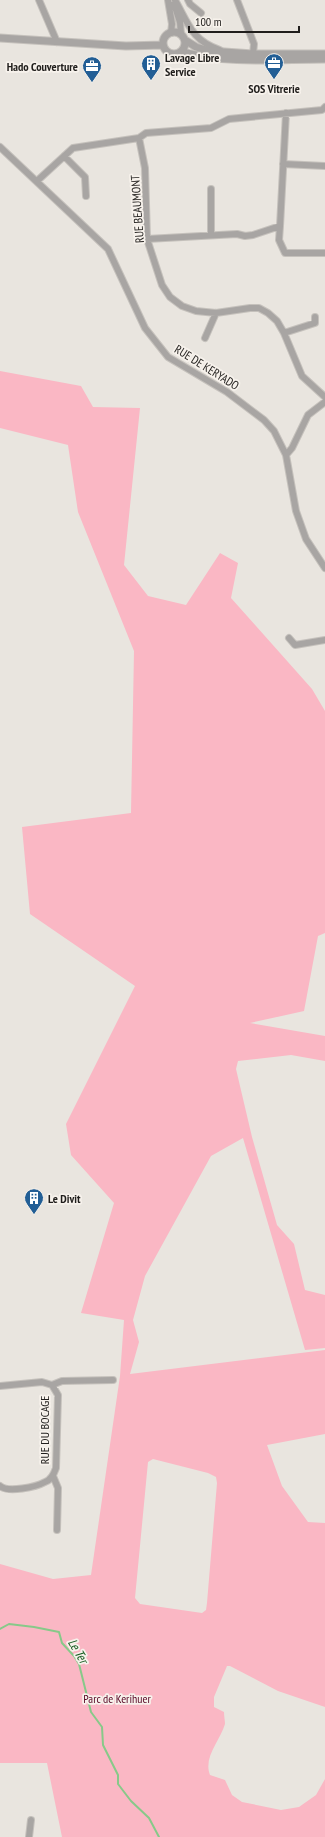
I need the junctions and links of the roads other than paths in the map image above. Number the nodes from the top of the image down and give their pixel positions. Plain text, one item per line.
1 (39, 0) edge
2 (168, 0) edge
3 (174, 0) edge
4 (188, 0) edge
5 (237, 0) edge
6 (201, 13) dead end
7 (171, 32) junction
8 (183, 37) junction
9 (0, 38) edge
10 (57, 42) junction
11 (163, 45) junction
12 (182, 52) junction
13 (227, 52) junction
14 (253, 54) junction
15 (325, 54) edge
16 (325, 59) edge
17 (294, 60) junction
18 (325, 64) edge
19 (325, 107) edge
20 (286, 113) junction
21 (139, 138) junction
22 (0, 147) edge
23 (64, 156) junction
24 (283, 164) junction
25 (325, 166) edge
26 (37, 181) junction
27 (210, 189) dead end
28 (86, 196) dead end
29 (280, 226) junction
30 (211, 235) junction
31 (147, 239) junction
32 (325, 253) edge
33 (216, 313) junction
34 (315, 317) dead end
35 (284, 333) junction
36 (205, 338) dead end
37 (325, 396) edge
38 (325, 402) edge
39 (286, 455) junction
40 (325, 568) edge
41 (289, 638) dead end
42 (325, 640) edge
43 (113, 1380) dead end
44 (52, 1385) junction
45 (0, 1386) edge
46 (53, 1476) junction
47 (0, 1486) edge
48 (57, 1530) dead end
49 (31, 1820) dead end
50 (29, 1837) edge

1 - 10 street
2 - 7 street
3 - 8 street
3 - 13 street
4 - 6 street
5 - 14 street
7 - 8 street
7 - 11 street
8 - 12 street
8 - 13 street
9 - 10 street
10 - 11 street
11 - 12 street
12 - 17 street
13 - 14 street
14 - 15 street
16 - 17 street
17 - 18 street
19 - 20 street
20 - 21 street
20 - 24 street
21 - 23 street
21 - 31 street, RUE BEAUMONT
22 - 26 street, RUE DE KERYADO
23 - 26 street
23 - 28 street
24 - 25 street
24 - 29 street
26 - 39 street, RUE DE KERYADO
27 - 30 street
29 - 30 street
29 - 32 street
30 - 31 street
31 - 33 street, RUE BEAUMONT
33 - 35 street, RUE BEAUMONT
33 - 36 street
34 - 35 street
35 - 37 street, RUE BEAUMONT
38 - 39 street
39 - 40 street, RUE DE KERYADO
41 - 42 street
43 - 44 street, RUE DU BOCAGE
44 - 45 street, RUE DU BOCAGE
44 - 46 street, RUE DU BOCAGE
46 - 47 street, RUE DU BOCAGE
46 - 48 street, RUE DU BOCAGE
49 - 50 street

